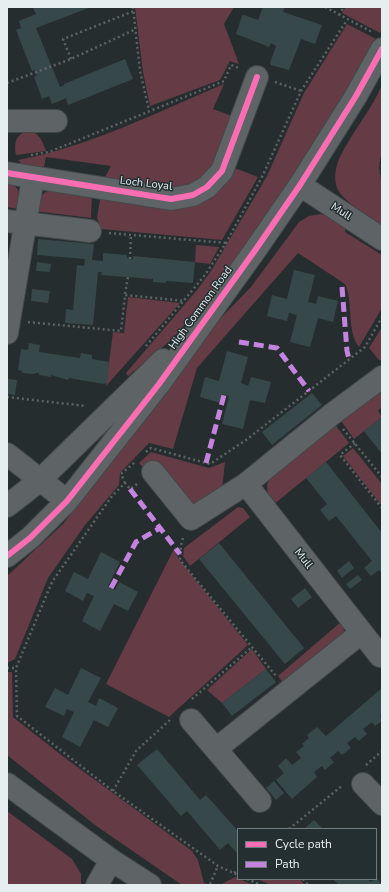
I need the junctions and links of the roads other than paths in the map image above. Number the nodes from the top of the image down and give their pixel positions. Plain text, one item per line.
1 (379, 41) edge
2 (257, 77) road end
3 (7, 121) edge
4 (56, 121) dead end
5 (7, 173) edge
6 (33, 178) junction
7 (300, 185) junction
8 (17, 222) edge
9 (90, 231) road end
10 (382, 239) edge
11 (202, 322) junction
12 (8, 327) edge
13 (382, 377) edge
14 (7, 454) edge
15 (143, 463) road end
16 (39, 481) junction
17 (246, 484) junction
18 (67, 501) junction
19 (7, 506) edge
20 (30, 538) junction
21 (7, 556) edge
22 (7, 563) edge
23 (361, 633) junction
24 (380, 656) dead end
25 (191, 720) dead end
26 (216, 749) junction
27 (7, 768) edge
28 (358, 777) road end
29 (7, 784) edge
30 (260, 801) dead end
31 (382, 804) edge
32 (62, 824) junction
33 (111, 860) junction
34 (97, 885) edge
35 (150, 885) edge

1 - 7 street, High Common Road
2 - 6 street, Loch Loyal
3 - 4 street
5 - 6 street, Loch Loyal
6 - 8 street
7 - 10 street, Mull
7 - 11 street, High Common Road
8 - 9 street
8 - 12 street
11 - 16 street, High Common Road
11 - 18 street, High Common Road
13 - 17 street
14 - 16 street
15 - 17 street
16 - 18 street
16 - 19 street, High Common Road
17 - 23 street, Mull
18 - 20 street, High Common Road
20 - 21 street, High Common Road
20 - 22 street
23 - 24 street, Mull
23 - 26 street
25 - 26 street
26 - 30 street
27 - 32 street
28 - 31 street
29 - 32 street
32 - 33 street
33 - 34 street
33 - 35 street

